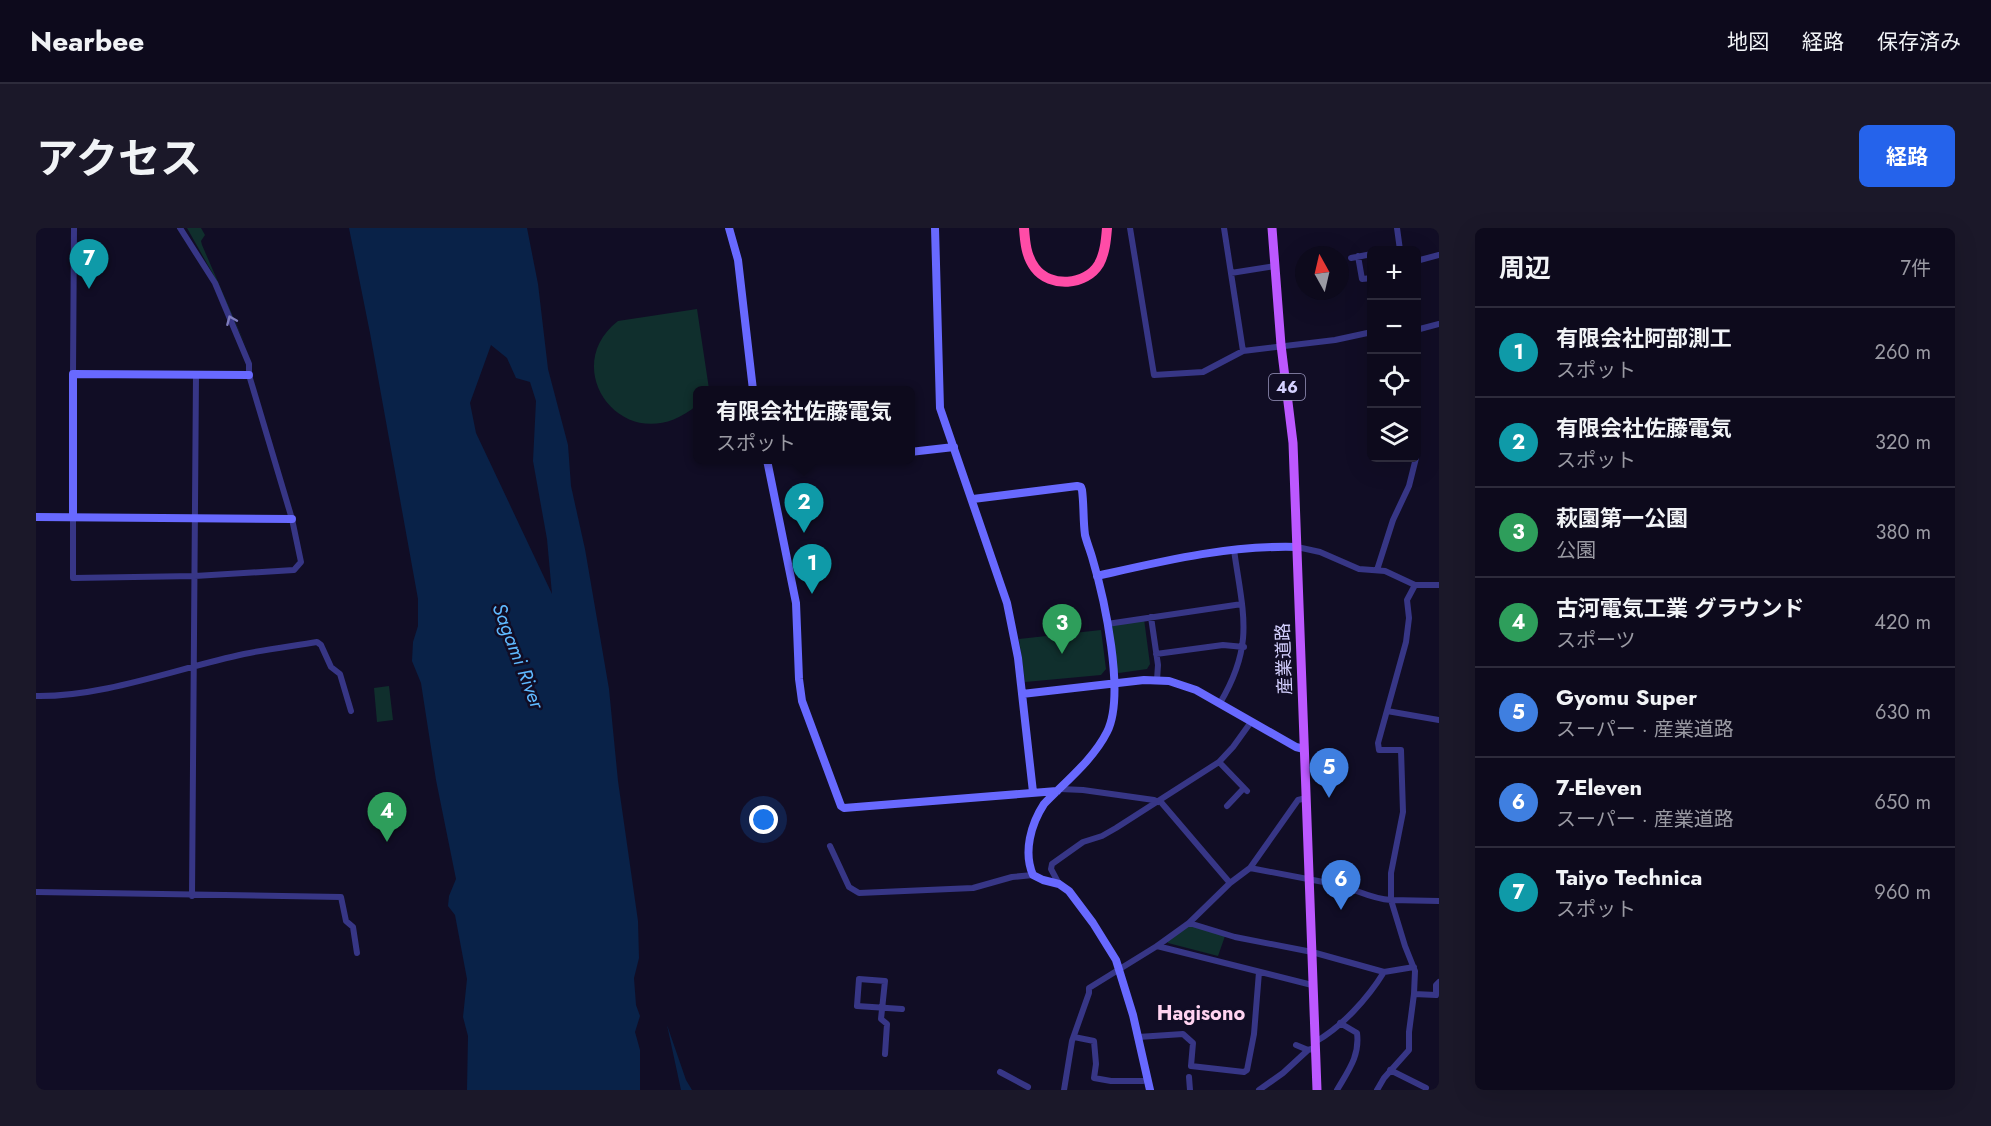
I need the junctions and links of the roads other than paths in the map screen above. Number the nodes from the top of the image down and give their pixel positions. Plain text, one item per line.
1 (74, 228) edge
2 (180, 228) edge
3 (729, 228) edge
4 (935, 228) edge
5 (1024, 228) edge
6 (1030, 228) edge
7 (1101, 228) edge
8 (1107, 228) edge
9 (1130, 228) edge
10 (1224, 228) edge
11 (1272, 228) edge
12 (1397, 228) edge
13 (1399, 246) edge
14 (1367, 255) edge
15 (1439, 255) edge
16 (1421, 260) edge
17 (1275, 266) junction
18 (1231, 273) junction
19 (1367, 278) edge
20 (1439, 324) edge
21 (1421, 329) edge
22 (1367, 333) edge
23 (1281, 345) junction
24 (1243, 351) junction
25 (73, 374) junction
26 (196, 374) junction
27 (249, 375) junction
28 (753, 386) edge
29 (954, 447) junction
30 (915, 451) edge
31 (1415, 462) edge
32 (768, 464) edge
33 (973, 499) junction
34 (36, 517) edge
35 (73, 517) junction
36 (195, 518) junction
37 (292, 519) junction
38 (1297, 547) junction
39 (1234, 550) junction
40 (1377, 570) junction
41 (195, 576) junction
42 (1097, 576) junction
43 (1415, 585) junction
44 (1439, 585) edge
45 (1242, 604) junction
46 (1151, 617) junction
47 (1107, 624) junction
48 (1244, 647) junction
49 (1156, 654) junction
50 (194, 668) junction
51 (1157, 680) junction
52 (1114, 684) junction
53 (1022, 694) junction
54 (36, 696) edge
55 (1220, 704) junction
56 (351, 711) dead end
57 (1387, 711) junction
58 (1439, 720) edge
59 (1251, 722) junction
60 (1304, 749) junction
61 (1219, 762) junction
62 (1058, 790) junction
63 (1033, 792) junction
64 (1306, 798) junction
65 (1159, 801) junction
66 (1227, 806) dead end
67 (830, 846) dead end
68 (1250, 868) junction
69 (1033, 875) junction
70 (1309, 880) junction
71 (1230, 883) junction
72 (1059, 884) junction
73 (36, 892) edge
74 (192, 896) junction
75 (1391, 900) junction
76 (1439, 901) edge
77 (1189, 923) junction
78 (1157, 946) junction
79 (1312, 952) junction
80 (357, 953) dead end
81 (1414, 967) junction
82 (1120, 969) junction
83 (1259, 972) junction
84 (1384, 972) junction
85 (1439, 982) edge
86 (1312, 985) junction
87 (1414, 994) junction
88 (882, 1008) junction
89 (902, 1009) dead end
90 (1340, 1023) junction
91 (1074, 1037) junction
92 (1138, 1037) junction
93 (1296, 1046) dead end
94 (1313, 1046) junction
95 (885, 1054) dead end
96 (1390, 1071) junction
97 (1000, 1072) dead end
98 (1189, 1077) dead end
99 (1143, 1081) dead end
100 (1028, 1087) dead end
101 (1426, 1088) dead end
102 (1064, 1090) edge
103 (1150, 1090) edge
104 (1190, 1090) edge
105 (1259, 1090) edge
106 (1317, 1090) edge
107 (1337, 1090) edge
108 (1377, 1090) edge

1 - 25 street
27 -> 2 street
3 - 28 street
4 - 29 street
5 - 8 highway
6 - 7 highway
9 - 24 street
10 - 18 street
11 - 17 main road, 産業道路 / 46
12 - 13 street
14 - 19 street
15 - 16 street
17 - 18 street
17 - 23 main road, 産業道路 / 46
18 - 24 street
20 - 21 street
22 - 23 street
23 - 24 street
23 - 38 main road, 産業道路 / 46
25 - 26 street
25 - 35 street
26 - 27 street
26 - 36 street
27 - 37 street
29 - 30 street
29 - 33 street
31 - 40 street
32 - 63 street
33 - 42 street
33 - 53 street
34 - 35 street
35 - 36 street
35 - 41 street
36 - 37 street
36 - 41 street
37 - 41 street
38 - 39 street
38 - 40 street
38 - 60 main road, 産業道路 / 46
39 - 42 street
39 - 45 street
40 - 43 street
41 - 50 street
42 - 47 street
43 - 44 street
43 - 57 street
45 - 46 street
45 - 48 street
46 - 47 street
46 - 49 street
47 - 52 street
48 - 49 street
48 - 55 street
49 - 51 street
50 - 54 street
50 - 56 street
50 - 74 street
51 - 52 street
51 - 55 street
52 - 53 street
52 - 62 street
53 - 63 street
55 - 59 street
57 - 58 street
57 - 75 street
59 - 60 street
59 - 61 street
60 - 64 main road, 産業道路 / 46
61 - 65 street
61 - 66 street
62 - 63 street
62 - 65 street
62 - 69 street
64 - 68 street
64 - 70 main road, 産業道路 / 46
65 - 71 street
65 - 72 street
67 - 69 street
68 - 70 street
68 - 71 street
69 - 72 street
70 - 75 street
70 - 79 main road, 産業道路 / 46
71 - 77 street
72 - 82 street
73 - 74 street
74 - 80 street
75 - 76 street
75 - 81 street
77 - 78 street
77 - 79 street
78 - 82 street
78 - 83 street
79 - 84 street
79 - 86 main road, 産業道路 / 46
81 - 84 street
81 - 87 street
82 - 91 street
82 - 92 street
83 - 86 street
83 - 92 street
84 - 90 street
85 - 87 street
86 - 94 main road, 産業道路 / 46
87 - 96 street
88 - 88 street
88 - 89 street
88 - 95 street
90 - 94 street
90 - 107 street
91 - 99 street
91 - 102 street
92 - 103 street
93 - 94 street
94 - 105 street
94 - 106 main road, 産業道路 / 46
96 - 101 street
96 - 108 street
97 - 100 street
98 - 104 street

